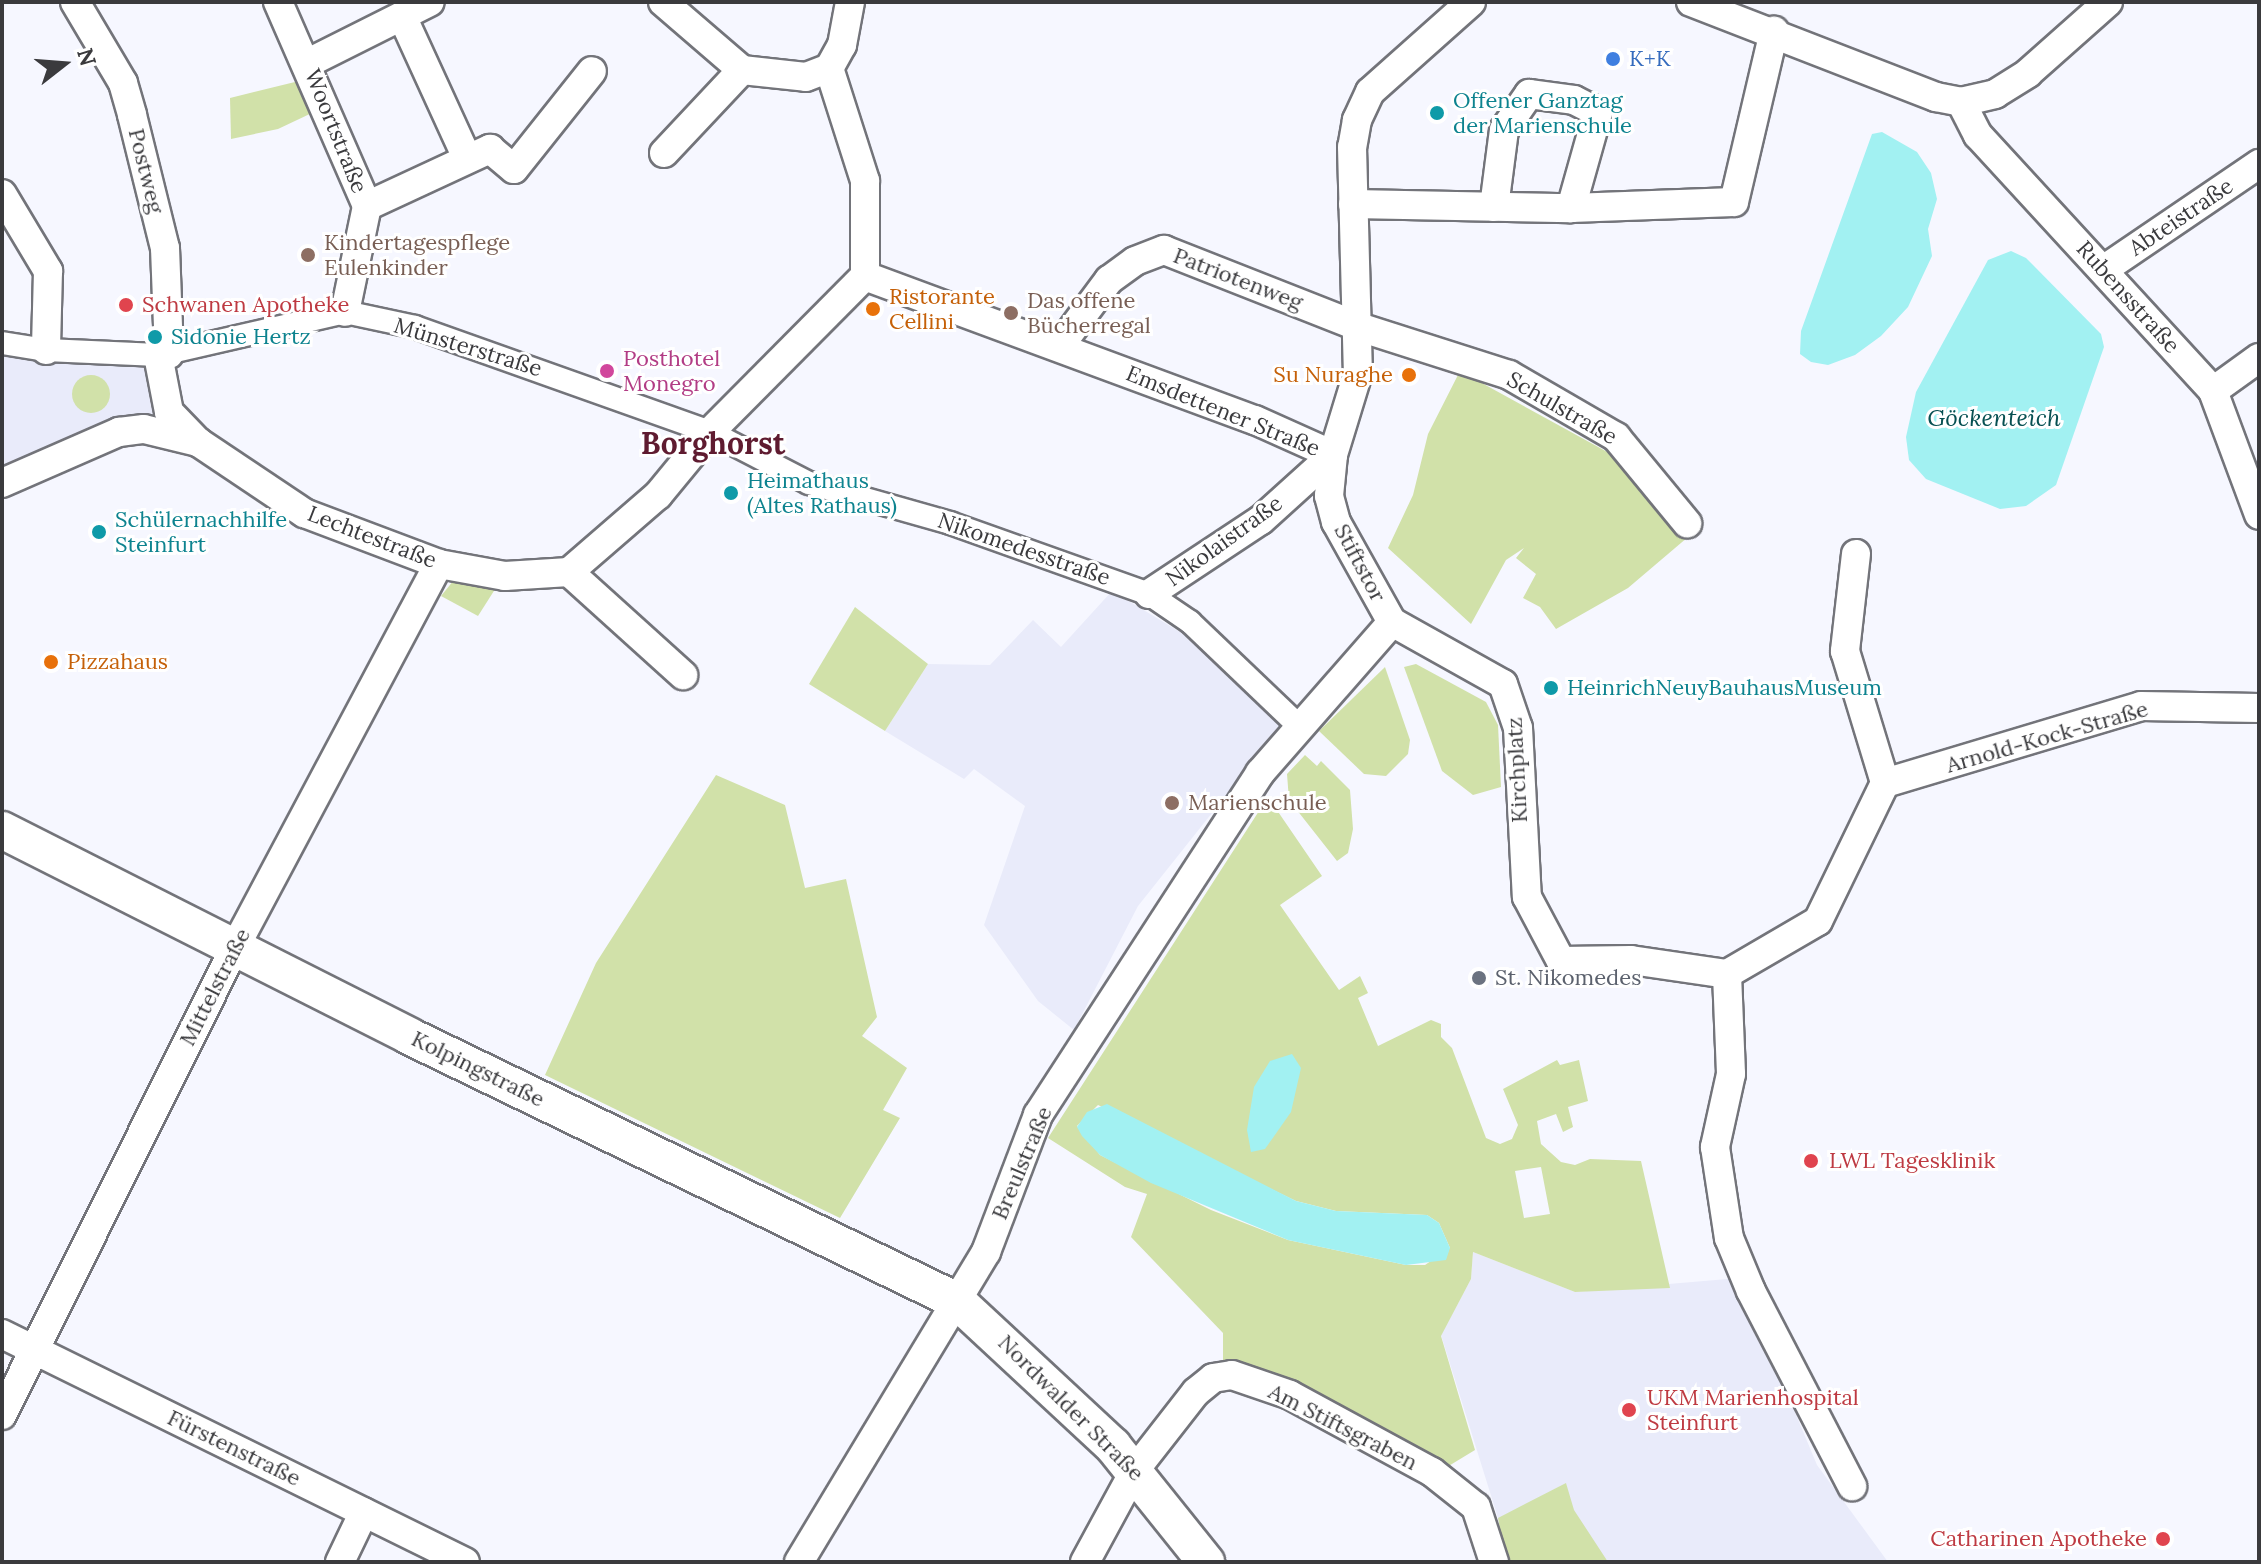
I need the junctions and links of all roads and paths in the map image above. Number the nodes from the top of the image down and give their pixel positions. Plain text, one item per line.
1 (75, 2) edge
2 (278, 2) edge
3 (430, 2) edge
4 (663, 2) edge
5 (850, 2) edge
6 (1471, 2) edge
7 (1691, 2) edge
8 (2108, 2) edge
9 (402, 16) junction
10 (1774, 31) junction
11 (308, 63) junction
12 (829, 68) junction
13 (742, 70) junction
14 (592, 71) dead end
15 (1961, 102) junction
16 (664, 153) dead end
17 (467, 158) junction
18 (2259, 164) edge
19 (2, 194) edge
20 (1353, 204) junction
21 (367, 206) junction
22 (1494, 207) junction
23 (1571, 208) junction
24 (2103, 270) junction
25 (865, 276) junction
26 (345, 312) junction
27 (1359, 327) junction
28 (2, 343) edge
29 (1059, 347) junction
30 (46, 350) junction
31 (164, 355) junction
32 (2259, 358) edge
33 (2213, 391) junction
34 (710, 432) junction
35 (198, 442) junction
36 (1333, 455) junction
37 (2, 483) edge
38 (2259, 515) edge
39 (1687, 523) dead end
40 (1856, 554) dead end
41 (439, 564) junction
42 (569, 572) junction
43 (1149, 594) junction
44 (1392, 622) junction
45 (683, 675) dead end
46 (2259, 708) edge
47 (1301, 728) junction
48 (1885, 783) junction
49 (2, 830) edge
50 (234, 949) junction
51 (1727, 974) junction
52 (957, 1301) junction
53 (2, 1334) edge
54 (34, 1349) junction
55 (2, 1415) edge
56 (1135, 1470) junction
57 (1852, 1486) dead end
58 (364, 1512) junction
59 (340, 1562) edge
60 (465, 1562) edge
61 (799, 1562) edge
62 (1085, 1562) edge
63 (1206, 1562) edge
64 (1494, 1562) edge

1 - 31 street, Postweg
2 - 11 street, Woortstraße
3 - 9 street
4 - 13 street
5 - 12 street
6 - 20 street, Emsdettener Straße
7 - 10 street
8 - 15 street
9 - 11 street
9 - 17 street
10 - 15 street
10 - 23 street
11 - 21 street, Woortstraße
12 - 13 street
12 - 25 street
13 - 16 street
14 - 17 street
15 - 24 street, Rubensstraße
17 - 21 street
18 - 24 street, Abteistraße
19 - 30 street
20 - 22 street
20 - 27 street, Emsdettener Straße
21 - 26 street, Woortstraße
22 - 23 street
22 - 23 street
24 - 33 street, Rubensstraße
25 - 29 street, Emsdettener Straße
25 - 34 street
26 - 31 street, Münsterstraße
26 - 34 street, Münsterstraße
27 - 29 street, Patriotenweg
27 - 36 street, Emsdettener Straße
27 - 39 street, Schulstraße
28 - 30 street, Münsterstraße
29 - 36 street, Emsdettener Straße
30 - 31 street, Münsterstraße
31 - 35 street, Lechtestraße
32 - 33 street
33 - 38 street, Rubensstraße
34 - 42 street
34 - 43 street, Nikomedesstraße
35 - 37 street
35 - 41 street, Lechtestraße
36 - 43 street, Nikolaistraße
36 - 44 street, Stiftstor
40 - 48 street
41 - 42 street, Lechtestraße
41 - 50 street, Mittelstraße
42 - 45 street
43 - 47 street, Nikomedesstraße
44 - 47 street
44 - 51 street, Kirchplatz
46 - 48 street, Arnold-Kock-Straße
47 - 52 street, Breulstraße
48 - 51 street
49 - 50 street, Kolpingstraße
50 - 52 street, Kolpingstraße
50 - 54 street, Mittelstraße
51 - 57 street
52 - 56 street, Nordwalder Straße
52 - 61 street, Breulstraße
53 - 54 street, Fürstenstraße
54 - 55 street, Mittelstraße
54 - 58 street, Fürstenstraße
56 - 62 street, Am Stiftsgraben
56 - 63 street, Nordwalder Straße
56 - 64 street, Am Stiftsgraben
58 - 59 street
58 - 60 street, Fürstenstraße

